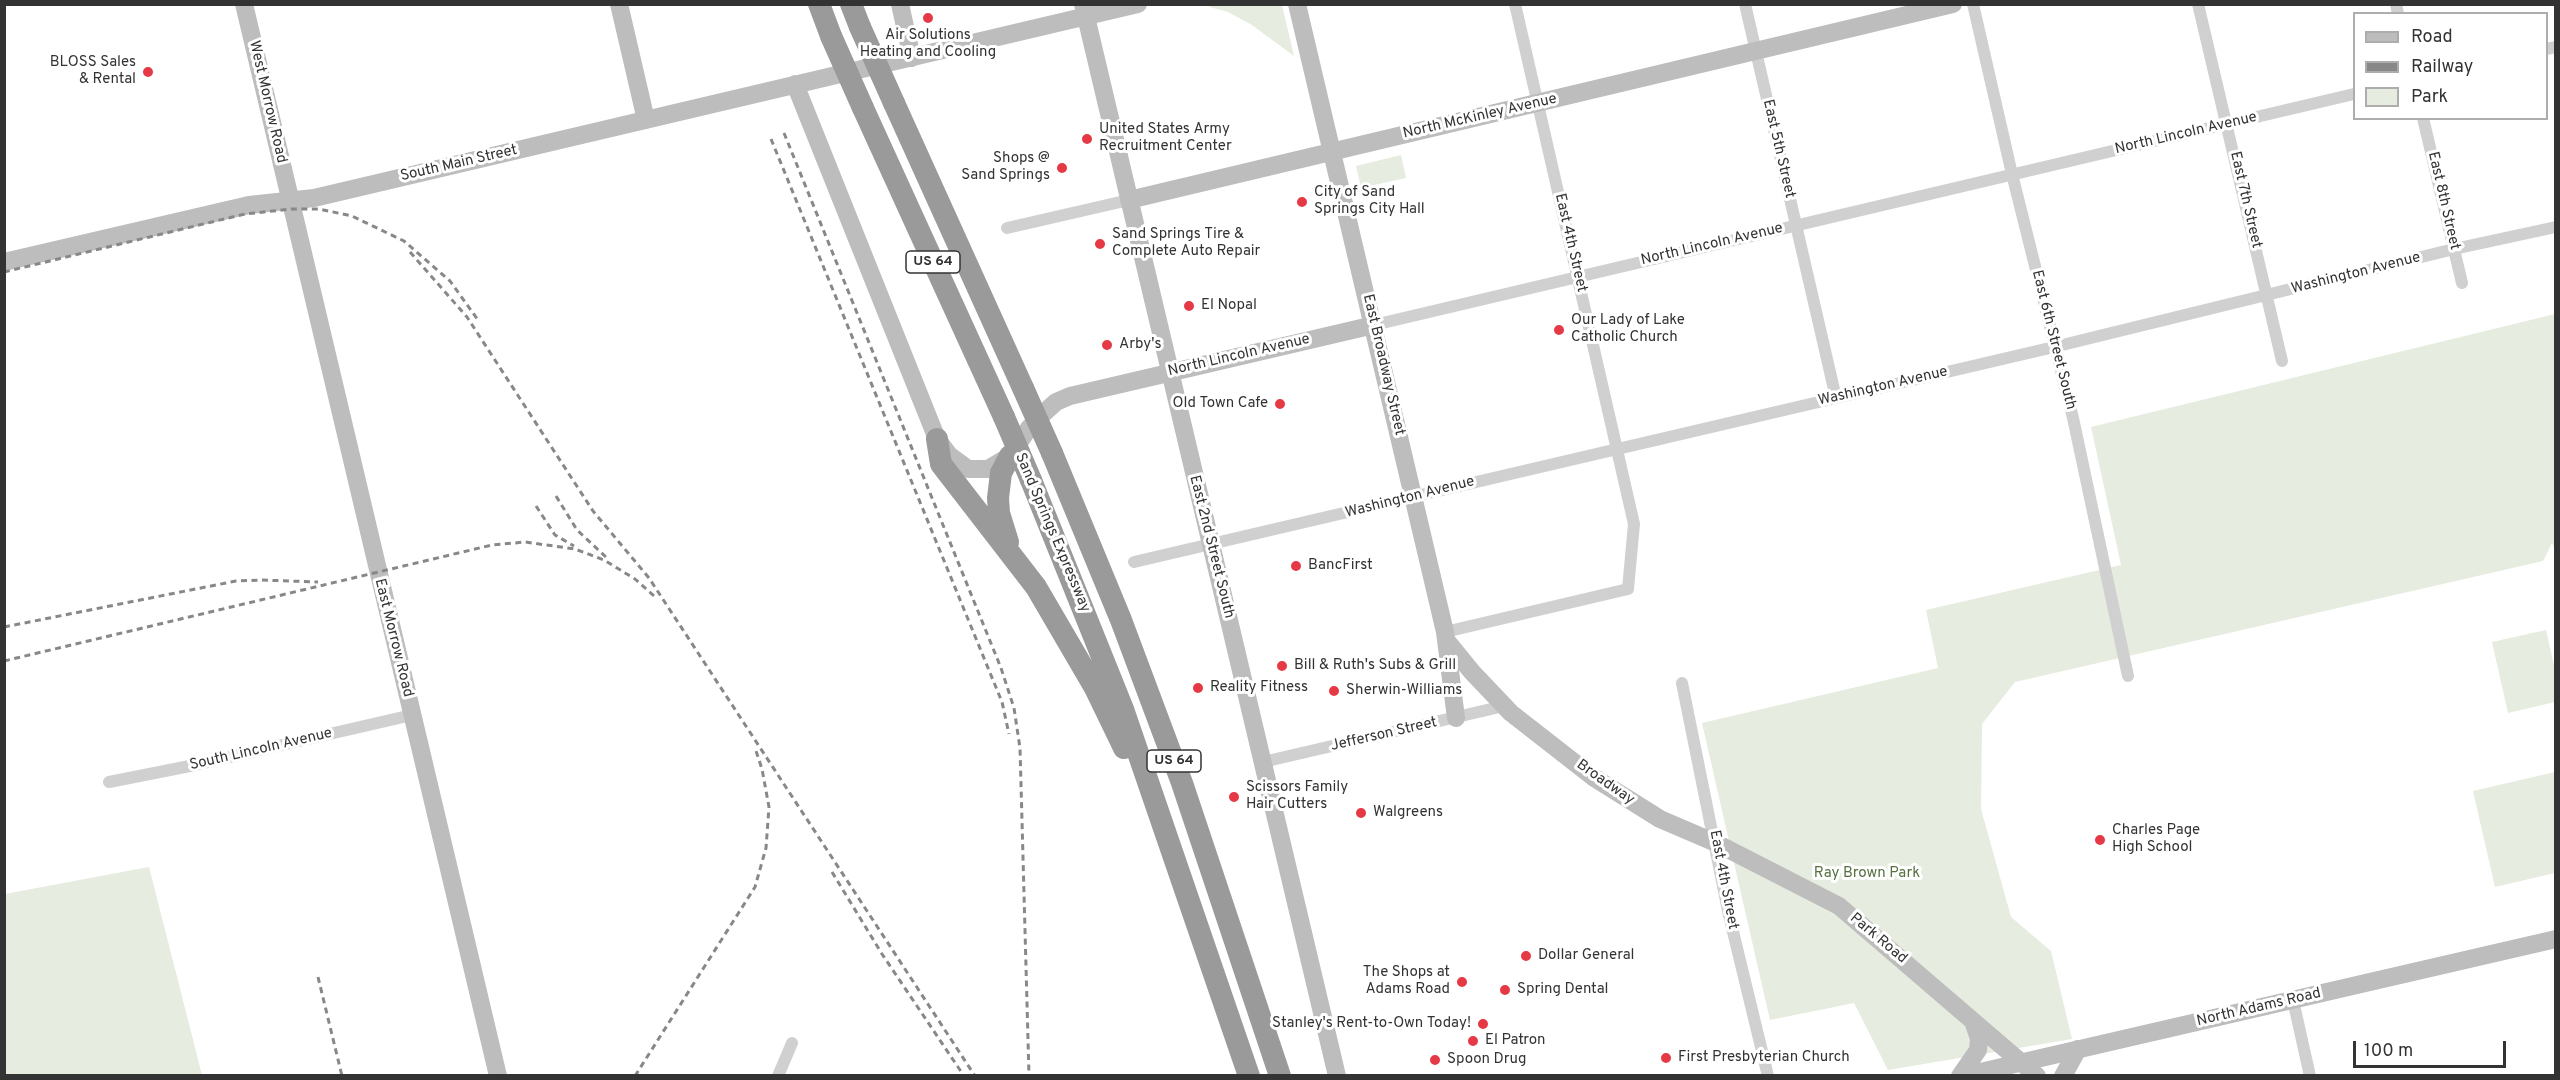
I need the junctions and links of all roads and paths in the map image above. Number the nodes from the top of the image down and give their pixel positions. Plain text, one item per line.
1 (244, 4) edge
2 (619, 4) edge
3 (819, 4) edge
4 (851, 4) edge
5 (900, 4) edge
6 (1138, 4) edge
7 (1297, 4) edge
8 (1515, 4) edge
9 (1745, 4) edge
10 (1953, 4) edge
11 (1973, 4) edge
12 (2198, 4) edge
13 (1085, 11) edge
14 (1756, 52) junction
15 (912, 58) junction
16 (795, 84) junction
17 (2353, 94) edge
18 (1538, 103) junction
19 (646, 120) junction
20 (2423, 120) edge
21 (2227, 124) junction
22 (1331, 152) junction
23 (2012, 174) junction
24 (289, 199) junction
25 (1129, 200) junction
26 (1796, 225) junction
27 (2556, 227) edge
28 (1007, 228) dead end
29 (2454, 249) junction
30 (4, 261) edge
31 (1578, 276) junction
32 (2462, 283) dead end
33 (2267, 296) junction
34 (1374, 325) junction
35 (2054, 347) junction
36 (2282, 361) dead end
37 (1169, 372) junction
38 (1836, 398) junction
39 (937, 439) junction
40 (1618, 449) junction
41 (1010, 456) junction
42 (1414, 497) junction
43 (1211, 545) junction
44 (1012, 552) junction
45 (1134, 562) dead end
46 (1445, 636) junction
47 (2128, 676) dead end
48 (1682, 683) dead end
49 (1504, 706) junction
50 (412, 715) junction
51 (1456, 718) junction
52 (1263, 762) junction
53 (109, 782) dead end
54 (1166, 830) junction
55 (1716, 843) junction
56 (2556, 939) edge
57 (2293, 1000) junction
58 (1974, 1021) junction
59 (792, 1043) dead end
60 (2078, 1049) junction
61 (2022, 1062) junction
62 (498, 1076) edge
63 (778, 1076) edge
64 (1249, 1076) edge
65 (1280, 1076) edge
66 (1337, 1076) edge
67 (1768, 1076) edge
68 (1962, 1076) edge
69 (2037, 1076) edge
70 (2063, 1076) edge
71 (2310, 1076) edge

1 - 24 main road, West Morrow Road
2 - 19 main road
3 - 54 highway, Sand Springs Expressway / US 64, bridge
4 - 65 highway, Sand Springs Expressway / US 64, bridge
5 - 15 main road
6 - 13 main road, South Main Street
7 - 22 main road, East Broadway Street
8 - 18 street, East 4th Street
9 - 14 street, East 5th Street
10 - 14 main road, North McKinley Avenue
11 - 23 street, East 6th Street South
12 - 21 street, East 7th Street
13 - 15 main road, South Main Street
13 - 25 main road, East 2nd Street South
14 - 18 main road, North McKinley Avenue
14 - 26 street, East 5th Street
15 - 16 main road, South Main Street
16 - 19 main road, South Main Street
16 - 39 main road
17 - 21 street, North Lincoln Avenue
18 - 22 main road, North McKinley Avenue
18 - 31 street, East 4th Street
19 - 24 main road, South Main Street
20 - 29 street, East 8th Street
21 - 23 street, North Lincoln Avenue
21 - 33 street, East 7th Street
22 - 25 main road, North McKinley Avenue
22 - 34 main road, East Broadway Street
23 - 26 street, North Lincoln Avenue
23 - 35 street, East 6th Street South
24 - 30 main road, South Main Street
24 - 50 main road, East Morrow Road
25 - 28 street, North McKinley Avenue
25 - 37 main road, East 2nd Street South
26 - 31 street, North Lincoln Avenue
26 - 38 street, East 5th Street
27 - 29 street, Washington Avenue
29 - 32 street, East 8th Street
29 - 33 street, Washington Avenue
31 - 34 street, North Lincoln Avenue
31 - 40 street, East 4th Street
33 - 35 street, Washington Avenue
33 - 36 street, East 7th Street
34 - 37 main road, North Lincoln Avenue
34 - 42 main road, East Broadway Street
35 - 38 street, Washington Avenue
35 - 47 street, East 6th Street South
37 - 41 main road, North Lincoln Avenue
37 - 43 main road, East 2nd Street South
38 - 40 street, Washington Avenue
39 - 41 main road
39 - 44 highway
40 - 42 street, Washington Avenue
40 - 46 street, East 4th Street
41 - 44 highway
42 - 43 street, Washington Avenue
42 - 46 main road, East Broadway Street
43 - 45 street, Washington Avenue
43 - 52 main road, East 2nd Street South
44 - 54 highway
46 - 49 main road, East Broadway Street
46 - 51 main road
48 - 55 street, East 4th Street
49 - 51 street, Jefferson Street
49 - 55 main road, Broadway
50 - 53 street, South Lincoln Avenue
50 - 62 main road, East Morrow Road
51 - 52 street, Jefferson Street
52 - 66 main road, East 2nd Street South
54 - 64 highway, Sand Springs Expressway / US 64
55 - 58 main road, Park Road
55 - 67 street, East 4th Street
56 - 57 main road, North Adams Road
57 - 60 main road, North Adams Road
57 - 71 street
58 - 61 main road, Park Road
58 - 68 main road
59 - 63 street
60 - 61 main road, North Adams Road
60 - 70 main road
61 - 68 main road, North Adams Road
61 - 69 main road, Park Road

